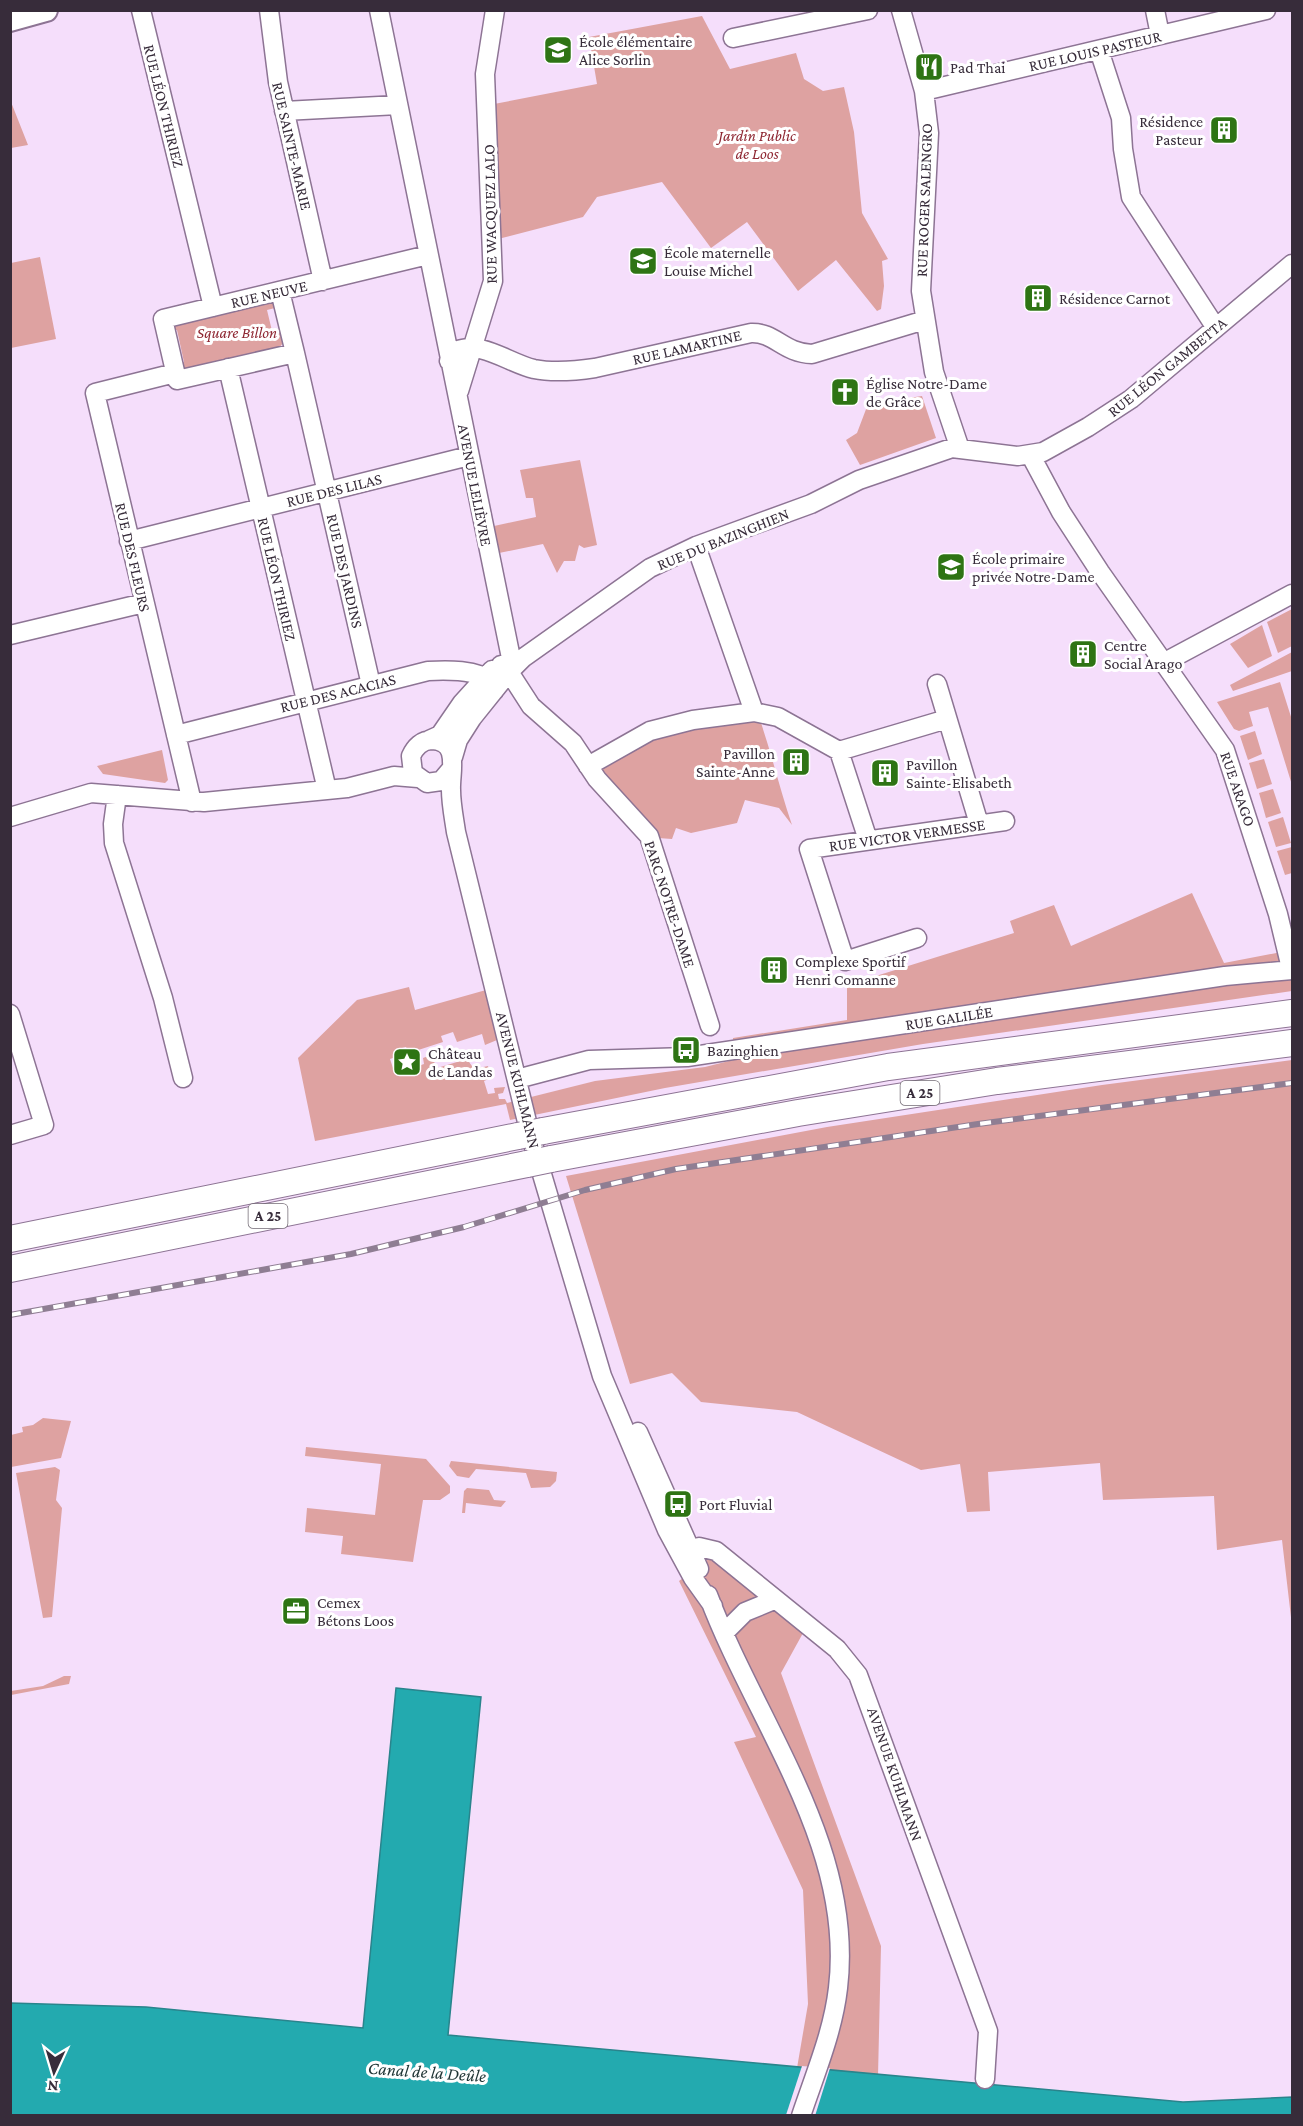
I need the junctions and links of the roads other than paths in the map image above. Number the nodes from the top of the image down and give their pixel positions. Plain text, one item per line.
1 (15, 10) edge
2 (46, 10) edge
3 (141, 10) edge
4 (269, 10) edge
5 (380, 10) edge
6 (495, 10) edge
7 (868, 10) edge
8 (901, 10) edge
9 (1155, 10) edge
10 (1266, 10) edge
11 (10, 12) edge
12 (10, 20) edge
13 (1160, 35) junction
14 (733, 38) dead end
15 (1099, 50) junction
16 (924, 91) junction
17 (398, 105) junction
18 (284, 111) junction
19 (428, 255) junction
20 (1293, 264) edge
21 (323, 281) junction
22 (280, 291) junction
23 (213, 307) junction
24 (925, 320) junction
25 (441, 321) junction
26 (1216, 328) junction
27 (475, 340) junction
28 (295, 353) junction
29 (449, 361) junction
30 (228, 368) junction
31 (176, 373) junction
32 (460, 414) junction
33 (960, 449) junction
34 (469, 456) junction
35 (1031, 456) junction
36 (327, 492) junction
37 (261, 508) junction
38 (129, 541) junction
39 (696, 546) junction
40 (1293, 594) edge
41 (144, 603) junction
42 (10, 635) edge
43 (505, 662) junction
44 (1165, 662) junction
45 (489, 684) junction
46 (937, 684) dead end
47 (371, 685) junction
48 (306, 702) junction
49 (754, 712) junction
50 (947, 719) junction
51 (176, 735) junction
52 (429, 740) junction
53 (839, 751) junction
54 (412, 752) junction
55 (452, 763) junction
56 (588, 766) junction
57 (422, 781) junction
58 (327, 790) junction
59 (117, 795) junction
60 (192, 802) junction
61 (10, 817) edge
62 (1005, 821) dead end
63 (979, 825) junction
64 (456, 832) junction
65 (868, 840) junction
66 (1285, 911) edge
67 (917, 938) dead end
68 (1291, 963) edge
69 (1293, 1013) edge
70 (10, 1014) edge
71 (710, 1026) dead end
72 (1293, 1043) edge
73 (183, 1078) dead end
74 (519, 1084) junction
75 (529, 1128) junction
76 (10, 1135) edge
77 (10, 1238) edge
78 (10, 1269) edge
79 (685, 1552) junction
80 (774, 1600) junction
81 (724, 1632) junction
82 (985, 2079) dead end
83 (801, 2115) edge

1 - 11 main road
2 - 12 main road
3 - 23 street, RUE LÉON THIRIEZ
4 - 18 street, RUE SAINTE-MARIE
5 - 17 street, AVENUE LELIÈVRE
6 - 27 street, RUE WACQUEZ LALO
7 - 14 street
8 - 16 street, RUE ROGER SALENGRO
9 - 13 street
10 - 13 street, RUE LOUIS PASTEUR
13 - 15 street, RUE LOUIS PASTEUR
15 - 16 street, RUE LOUIS PASTEUR
15 - 26 street
16 - 24 street, RUE ROGER SALENGRO
17 - 18 street
17 - 19 street, AVENUE LELIÈVRE
18 - 21 street, RUE SAINTE-MARIE
19 - 21 street, RUE NEUVE
19 - 25 street, AVENUE LELIÈVRE
20 - 26 street, RUE LÉON GAMBETTA
21 - 22 street, RUE NEUVE
22 - 23 street, RUE NEUVE
22 - 28 street
23 - 31 street, RUE NEUVE
24 - 27 street, RUE LAMARTINE
24 - 33 street, RUE ROGER SALENGRO
25 - 27 street
25 - 29 street, AVENUE LELIÈVRE
26 - 35 street, RUE LÉON GAMBETTA
27 - 29 street
27 - 32 street, RUE WACQUEZ LALO
28 - 30 street
28 - 36 street, RUE DES JARDINS
29 - 32 street, AVENUE LELIÈVRE
30 - 31 street
30 - 37 street, RUE LÉON THIRIEZ
31 - 38 street, RUE DES FLEURS
32 - 34 street, AVENUE LELIÈVRE
33 - 35 street
33 - 39 street, RUE DU BAZINGHIEN
34 - 36 street, RUE DES LILAS
34 - 43 street, AVENUE LELIÈVRE
35 - 44 street, RUE ARAGO
36 - 37 street, RUE DES LILAS
36 - 47 street, RUE DES JARDINS
37 - 38 street, RUE DES LILAS
37 - 48 street, RUE LÉON THIRIEZ
38 - 41 street, RUE DES FLEURS
39 - 43 street, RUE DU BAZINGHIEN
39 - 49 street
40 - 44 street
41 - 42 street
41 - 51 street, RUE DES FLEURS
43 - 45 street, RUE DU BAZINGHIEN
43 - 56 street, PARC NOTRE-DAME
44 - 66 street, RUE ARAGO
45 - 47 street, RUE DES ACACIAS
45 - 52 street, RUE DU BAZINGHIEN
45 - 55 street, RUE DU BAZINGHIEN
46 - 50 street
47 - 48 street, RUE DES ACACIAS
48 - 51 street, RUE DES ACACIAS
48 - 58 street, RUE LÉON THIRIEZ
49 - 53 street
49 - 56 street
50 - 53 street
50 - 63 street
51 - 60 street, RUE DES FLEURS
52 - 54 street
52 - 55 street
53 - 65 street
54 - 57 street
54 - 58 street
55 - 57 street
55 - 64 street, AVENUE KUHLMANN
56 - 71 street, PARC NOTRE-DAME
57 - 58 street
57 - 64 street, AVENUE KUHLMANN
58 - 60 street
59 - 60 street
59 - 61 street
59 - 73 street
62 - 63 street, RUE VICTOR VERMESSE
63 - 65 street, RUE VICTOR VERMESSE
64 - 74 street, AVENUE KUHLMANN
65 - 67 street, RUE VICTOR VERMESSE
66 - 68 street, RUE ARAGO
68 - 74 street, RUE GALILÉE
69 - 75 highway, A 25
70 - 76 street
72 - 78 highway, A 25
74 - 75 street, AVENUE KUHLMANN
75 - 77 highway, A 25
75 - 79 street, AVENUE KUHLMANN
79 - 80 street, AVENUE KUHLMANN
79 - 81 street, AVENUE KUHLMANN
80 - 81 street
80 - 82 street, AVENUE KUHLMANN
81 - 83 street, AVENUE KUHLMANN

